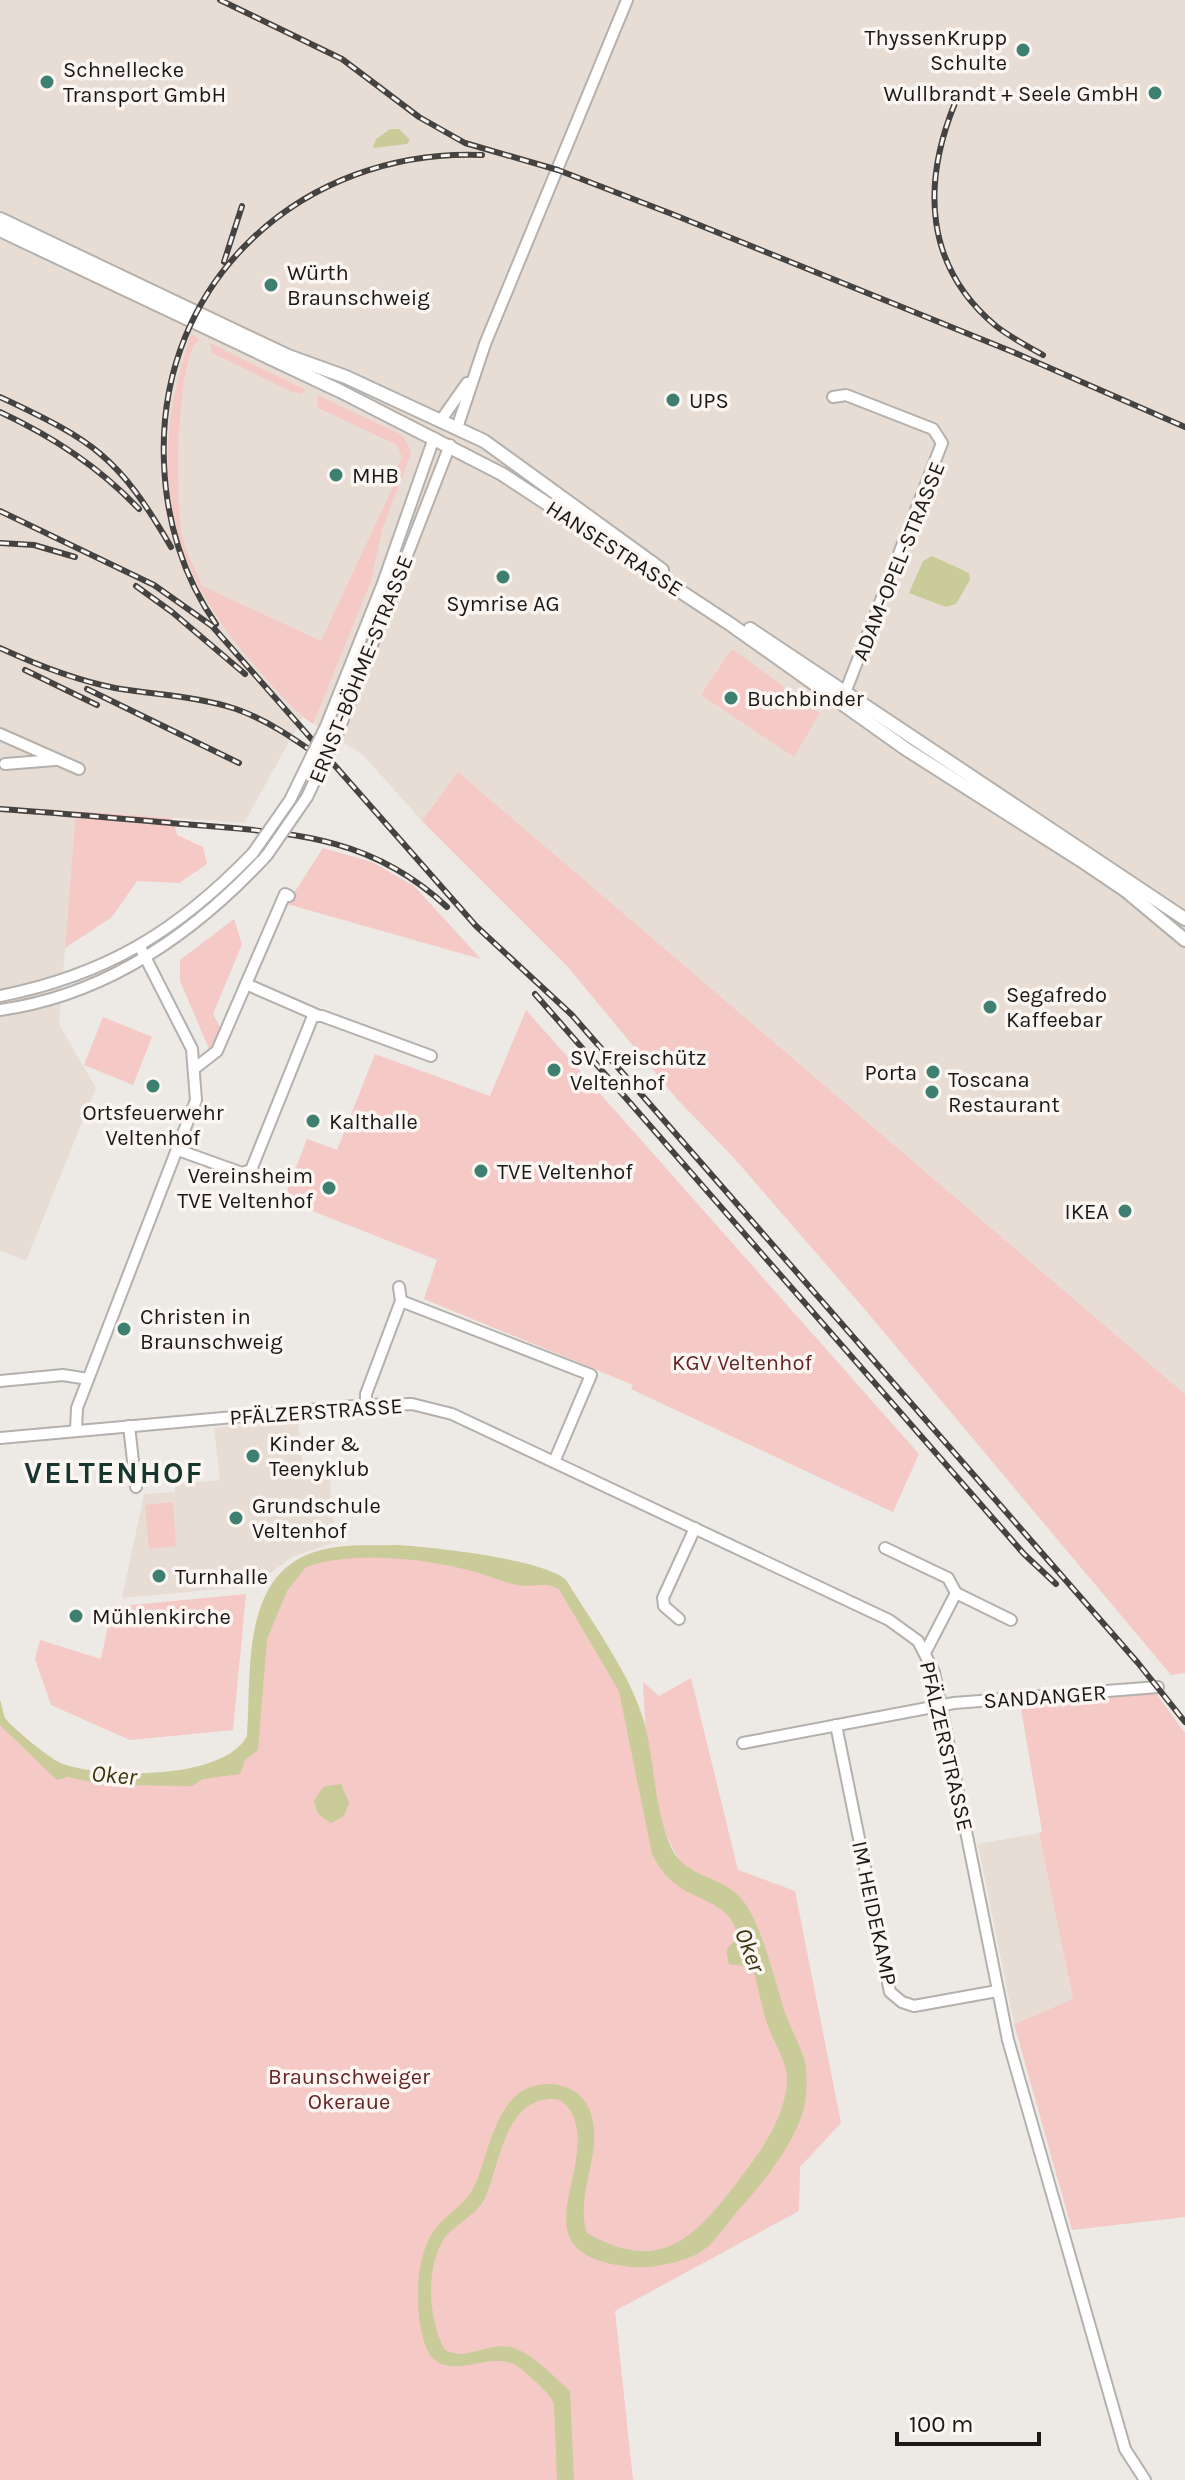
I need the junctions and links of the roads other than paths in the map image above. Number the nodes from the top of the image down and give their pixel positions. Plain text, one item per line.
1 (627, 0) edge
2 (0, 219) edge
3 (0, 230) edge
4 (475, 371) junction
5 (833, 397) dead end
6 (441, 420) junction
7 (457, 428) junction
8 (434, 438) junction
9 (450, 445) junction
10 (843, 698) junction
11 (0, 734) edge
12 (17, 742) junction
13 (57, 760) junction
14 (79, 769) dead end
15 (289, 896) dead end
16 (1185, 919) edge
17 (1185, 940) edge
18 (140, 947) junction
19 (147, 958) junction
20 (246, 984) junction
21 (0, 996) edge
22 (0, 1010) edge
23 (317, 1015) junction
24 (431, 1056) dead end
25 (195, 1068) junction
26 (178, 1150) junction
27 (399, 1287) dead end
28 (401, 1301) junction
29 (88, 1379) junction
30 (0, 1381) edge
31 (366, 1405) junction
32 (129, 1426) junction
33 (76, 1430) junction
34 (0, 1438) edge
35 (554, 1462) junction
36 (136, 1487) dead end
37 (695, 1528) junction
38 (885, 1548) dead end
39 (956, 1593) junction
40 (679, 1619) dead end
41 (1011, 1620) dead end
42 (926, 1651) junction
43 (1158, 1687) dead end
44 (942, 1705) junction
45 (836, 1725) junction
46 (743, 1743) dead end
47 (997, 1991) junction
48 (1145, 2480) edge

1 - 4 street, ERNST-BÖHME-STRASSE
2 - 6 main road, HANSESTRASSE
3 - 8 main road, HANSESTRASSE
4 - 6 street, ERNST-BÖHME-STRASSE
4 - 7 street, ERNST-BÖHME-STRASSE
5 - 10 street, ADAM-OPEL-STRASSE
6 - 7 main road, HANSESTRASSE
6 - 8 main road, ERNST-BÖHME-STRASSE
7 - 9 main road, ERNST-BÖHME-STRASSE
7 - 10 main road, HANSESTRASSE
8 - 9 main road, HANSESTRASSE
8 - 18 street, ERNST-BÖHME-STRASSE, bridge
9 - 10 main road, HANSESTRASSE
9 - 19 street, ERNST-BÖHME-STRASSE, bridge
10 - 16 main road, HANSESTRASSE
10 - 17 main road, HANSESTRASSE
11 - 12 street
12 - 13 street
12 - 13 street
13 - 14 street
15 - 20 street
18 - 19 street
18 - 21 street, ERNST-BÖHME-STRASSE
19 - 22 street, ERNST-BÖHME-STRASSE
19 - 25 street
20 - 23 street
20 - 25 street
23 - 24 street
23 - 26 street
25 - 26 street
26 - 29 street
27 - 28 street
28 - 31 street
28 - 35 street
29 - 30 street
29 - 33 street
31 - 32 street, PFÄLZERSTRASSE
31 - 35 street, PFÄLZERSTRASSE
32 - 33 street, PFÄLZERSTRASSE
32 - 36 street
33 - 34 street, PFÄLZERSTRASSE
35 - 37 street, PFÄLZERSTRASSE
37 - 40 street
37 - 42 street, PFÄLZERSTRASSE
38 - 39 street
39 - 41 street
39 - 42 street
42 - 44 street, PFÄLZERSTRASSE
43 - 44 street, SANDANGER
44 - 45 street, SANDANGER
44 - 47 street, PFÄLZERSTRASSE
45 - 46 street, SANDANGER
45 - 47 street, IM HEIDEKAMP
47 - 48 street, PFÄLZERSTRASSE

